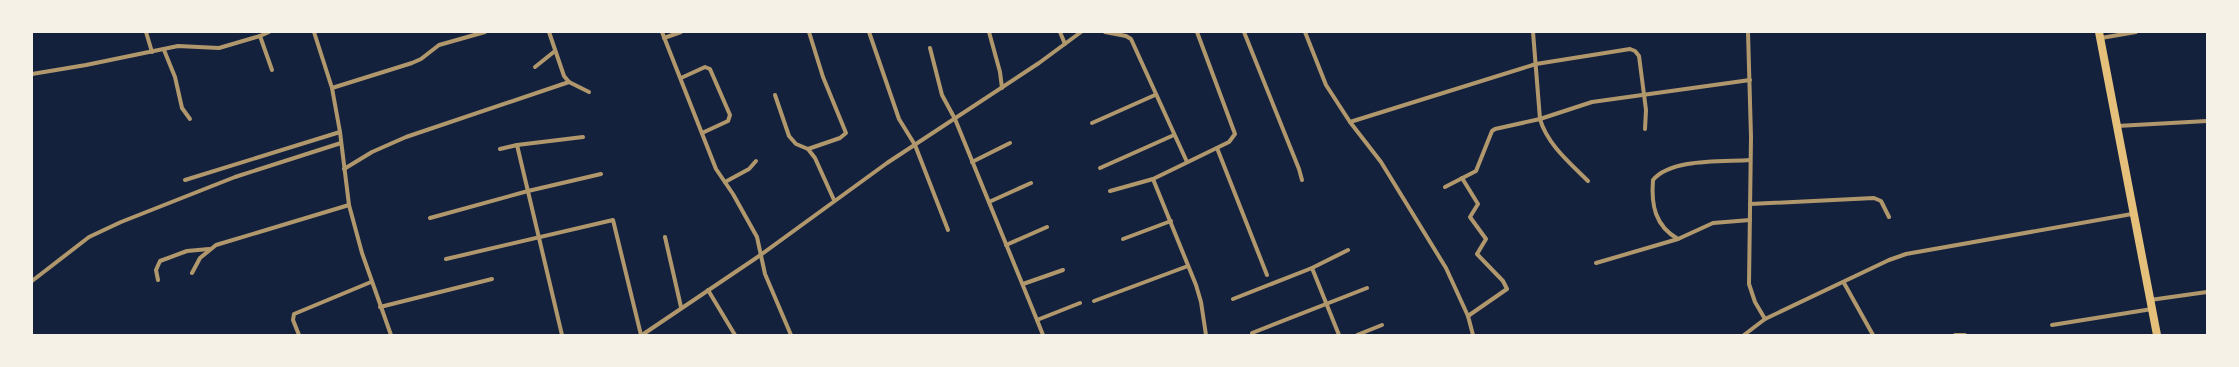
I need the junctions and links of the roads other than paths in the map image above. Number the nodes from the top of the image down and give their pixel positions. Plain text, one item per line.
1 (146, 32) edge
2 (269, 32) edge
3 (314, 32) edge
4 (485, 32) edge
5 (549, 32) edge
6 (681, 32) edge
7 (809, 32) edge
8 (869, 32) edge
9 (989, 32) edge
10 (1060, 32) edge
11 (1081, 32) edge
12 (1105, 32) edge
13 (1197, 32) edge
14 (1244, 32) edge
15 (1305, 32) edge
16 (1533, 32) edge
17 (1748, 32) edge
18 (2136, 32) edge
19 (2100, 35) edge
20 (260, 36) junction
21 (663, 36) edge
22 (1065, 44) junction
23 (930, 48) dead end
24 (164, 50) junction
25 (555, 51) junction
26 (152, 52) junction
27 (1536, 64) junction
28 (535, 67) dead end
29 (272, 70) dead end
30 (32, 74) edge
31 (681, 78) junction
32 (1750, 80) junction
33 (570, 82) junction
34 (332, 88) junction
35 (1002, 88) junction
36 (589, 92) dead end
37 (775, 95) dead end
38 (1155, 95) junction
39 (1645, 95) junction
40 (190, 119) dead end
41 (955, 119) junction
42 (1540, 119) junction
43 (2207, 121) edge
44 (1350, 122) junction
45 (1092, 123) dead end
46 (2116, 126) junction
47 (1645, 130) dead end
48 (340, 132) junction
49 (702, 132) junction
50 (1174, 135) junction
51 (583, 137) dead end
52 (1010, 143) dead end
53 (342, 144) junction
54 (517, 145) junction
55 (915, 145) junction
56 (1217, 148) junction
57 (500, 149) dead end
58 (808, 149) junction
59 (1750, 160) junction
60 (756, 161) dead end
61 (972, 162) junction
62 (1187, 162) junction
63 (344, 166) junction
64 (1100, 168) dead end
65 (601, 174) dead end
66 (1462, 178) junction
67 (1153, 179) junction
68 (185, 180) dead end
69 (1302, 180) dead end
70 (1588, 181) dead end
71 (725, 182) junction
72 (1031, 183) dead end
73 (1445, 187) dead end
74 (528, 191) junction
75 (1110, 191) dead end
76 (834, 200) junction
77 (989, 202) junction
78 (349, 204) junction
79 (1750, 204) junction
80 (2132, 214) junction
81 (1889, 216) dead end
82 (430, 218) dead end
83 (1750, 220) junction
84 (1171, 221) junction
85 (1048, 227) dead end
86 (948, 230) dead end
87 (540, 237) junction
88 (665, 237) dead end
89 (1123, 239) dead end
90 (1678, 239) junction
91 (1006, 245) junction
92 (210, 249) junction
93 (1348, 250) dead end
94 (762, 254) junction
95 (446, 259) dead end
96 (1596, 263) dead end
97 (1188, 266) junction
98 (1312, 268) junction
99 (1063, 270) dead end
100 (192, 273) dead end
101 (1267, 275) dead end
102 (492, 278) dead end
103 (158, 280) dead end
104 (32, 281) edge
105 (372, 282) junction
106 (1844, 283) junction
107 (1024, 284) junction
108 (1367, 288) dead end
109 (708, 290) junction
110 (2207, 292) edge
111 (1233, 300) dead end
112 (2150, 300) junction
113 (1094, 301) dead end
114 (1080, 303) dead end
115 (1327, 303) junction
116 (380, 307) junction
117 (681, 307) junction
118 (2152, 309) junction
119 (1468, 316) junction
120 (1765, 319) junction
121 (1038, 320) junction
122 (1382, 325) dead end
123 (2052, 325) dead end
124 (1252, 333) dead end
125 (299, 335) edge
126 (391, 335) edge
127 (562, 335) edge
128 (642, 335) edge
129 (735, 335) edge
130 (791, 335) edge
131 (1043, 335) edge
132 (1206, 335) edge
133 (1339, 335) edge
134 (1357, 335) edge
135 (1473, 335) edge
136 (1744, 335) edge
137 (1873, 335) edge
138 (1955, 335) edge
139 (1965, 335) edge
140 (2157, 335) edge

1 - 26 street
2 - 20 street
3 - 34 street
4 - 34 street
5 - 25 street
6 - 21 street
7 - 58 street
8 - 55 street
9 - 35 street
10 - 22 street
11 - 22 street
12 - 38 street
13 - 56 street
14 - 69 street
15 - 44 street
16 - 27 street
17 - 32 street
18 - 19 street
19 - 46 highway
20 - 24 street
20 - 29 street
21 - 31 street
22 - 35 street
23 - 41 street
24 - 26 street
24 - 40 street
25 - 28 street
25 - 33 street
26 - 30 street
27 - 39 street
27 - 42 street
27 - 44 street
31 - 49 street
31 - 49 street
32 - 39 street
32 - 59 street
33 - 36 street
33 - 63 street
34 - 48 street
35 - 41 street
37 - 58 street
38 - 45 street
38 - 50 street
39 - 42 street
39 - 47 street
41 - 55 street
41 - 61 street
42 - 66 street
42 - 70 street
43 - 46 street
44 - 119 street
46 - 80 highway
48 - 53 street
48 - 68 street
49 - 71 street
50 - 62 street
50 - 64 street
51 - 54 street
52 - 61 street
53 - 63 street
53 - 104 street
54 - 57 street
54 - 74 street
55 - 76 street
55 - 86 street
56 - 62 street
56 - 101 street
58 - 76 street
59 - 79 street
59 - 90 street
60 - 71 street
61 - 77 street
62 - 67 street
63 - 78 street
65 - 74 street
66 - 73 street
66 - 119 street
67 - 75 street
67 - 84 street
71 - 94 street
72 - 77 street
74 - 82 street
74 - 87 street
76 - 94 street
77 - 91 street
78 - 92 street
78 - 105 street
79 - 81 street
79 - 83 street
80 - 106 street
80 - 112 highway
83 - 90 street
83 - 120 street
84 - 89 street
84 - 97 street
85 - 91 street
87 - 95 street
87 - 127 street
87 - 128 street
88 - 117 street
90 - 96 street
91 - 107 street
92 - 100 street
92 - 103 street
93 - 98 street
94 - 109 street
94 - 130 street
97 - 113 street
97 - 132 street
98 - 111 street
98 - 115 street
99 - 107 street
102 - 116 street
105 - 116 street
105 - 125 street
106 - 120 street
106 - 137 street
107 - 121 street
108 - 115 street
109 - 117 street
109 - 129 street
110 - 112 street
112 - 118 highway
114 - 121 street
115 - 124 street
115 - 133 street
116 - 126 street
117 - 128 street
118 - 123 street
118 - 140 highway
119 - 135 street
120 - 136 street
121 - 131 street
122 - 134 street
138 - 139 street

